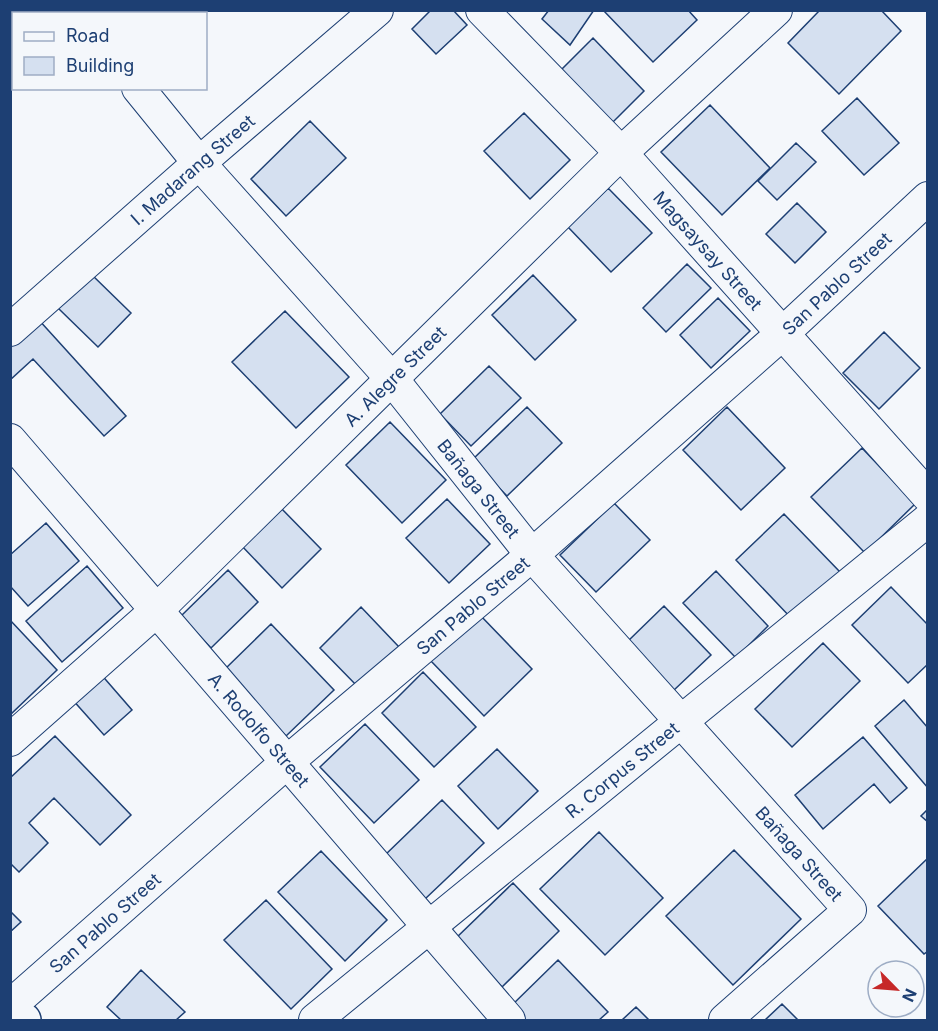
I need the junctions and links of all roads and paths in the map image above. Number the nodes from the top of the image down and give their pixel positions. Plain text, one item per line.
1 (377, 10) edge
2 (482, 10) edge
3 (776, 10) edge
4 (140, 90) edge
5 (621, 153) junction
6 (199, 163) junction
7 (927, 198) edge
8 (10, 330) edge
9 (783, 333) junction
10 (392, 379) junction
11 (10, 440) edge
12 (927, 496) edge
13 (927, 520) edge
14 (532, 555) junction
15 (157, 610) junction
16 (682, 722) junction
17 (10, 740) edge
18 (287, 762) junction
19 (428, 928) junction
20 (10, 1006) edge
21 (10, 1011) edge
22 (24, 1020) edge
23 (315, 1020) edge
24 (509, 1020) edge
25 (725, 1020) edge

1 - 6 street, I. Madarang Street
2 - 5 street, Magsaysay Street
3 - 5 street, A. Alegre Street
4 - 6 street, Bañaga Street
5 - 9 street, Magsaysay Street
5 - 10 street, A. Alegre Street
6 - 8 street, I. Madarang Street
6 - 10 street, Bañaga Street
7 - 9 street, San Pablo Street
9 - 12 street, Magsaysay Street
9 - 14 street, San Pablo Street
10 - 14 street, Bañaga Street
10 - 15 street, A. Alegre Street
11 - 15 street, A. Rodolfo Street
13 - 16 street, R. Corpus Street
14 - 16 street, Bañaga Street
14 - 18 street, San Pablo Street
15 - 17 street, A. Alegre Street
15 - 18 street, A. Rodolfo Street
16 - 19 street, R. Corpus Street
16 - 25 street, Bañaga Street
18 - 19 street, A. Rodolfo Street
18 - 20 street, San Pablo Street
19 - 23 street, R. Corpus Street
19 - 24 street, A. Rodolfo Street
21 - 22 main road

